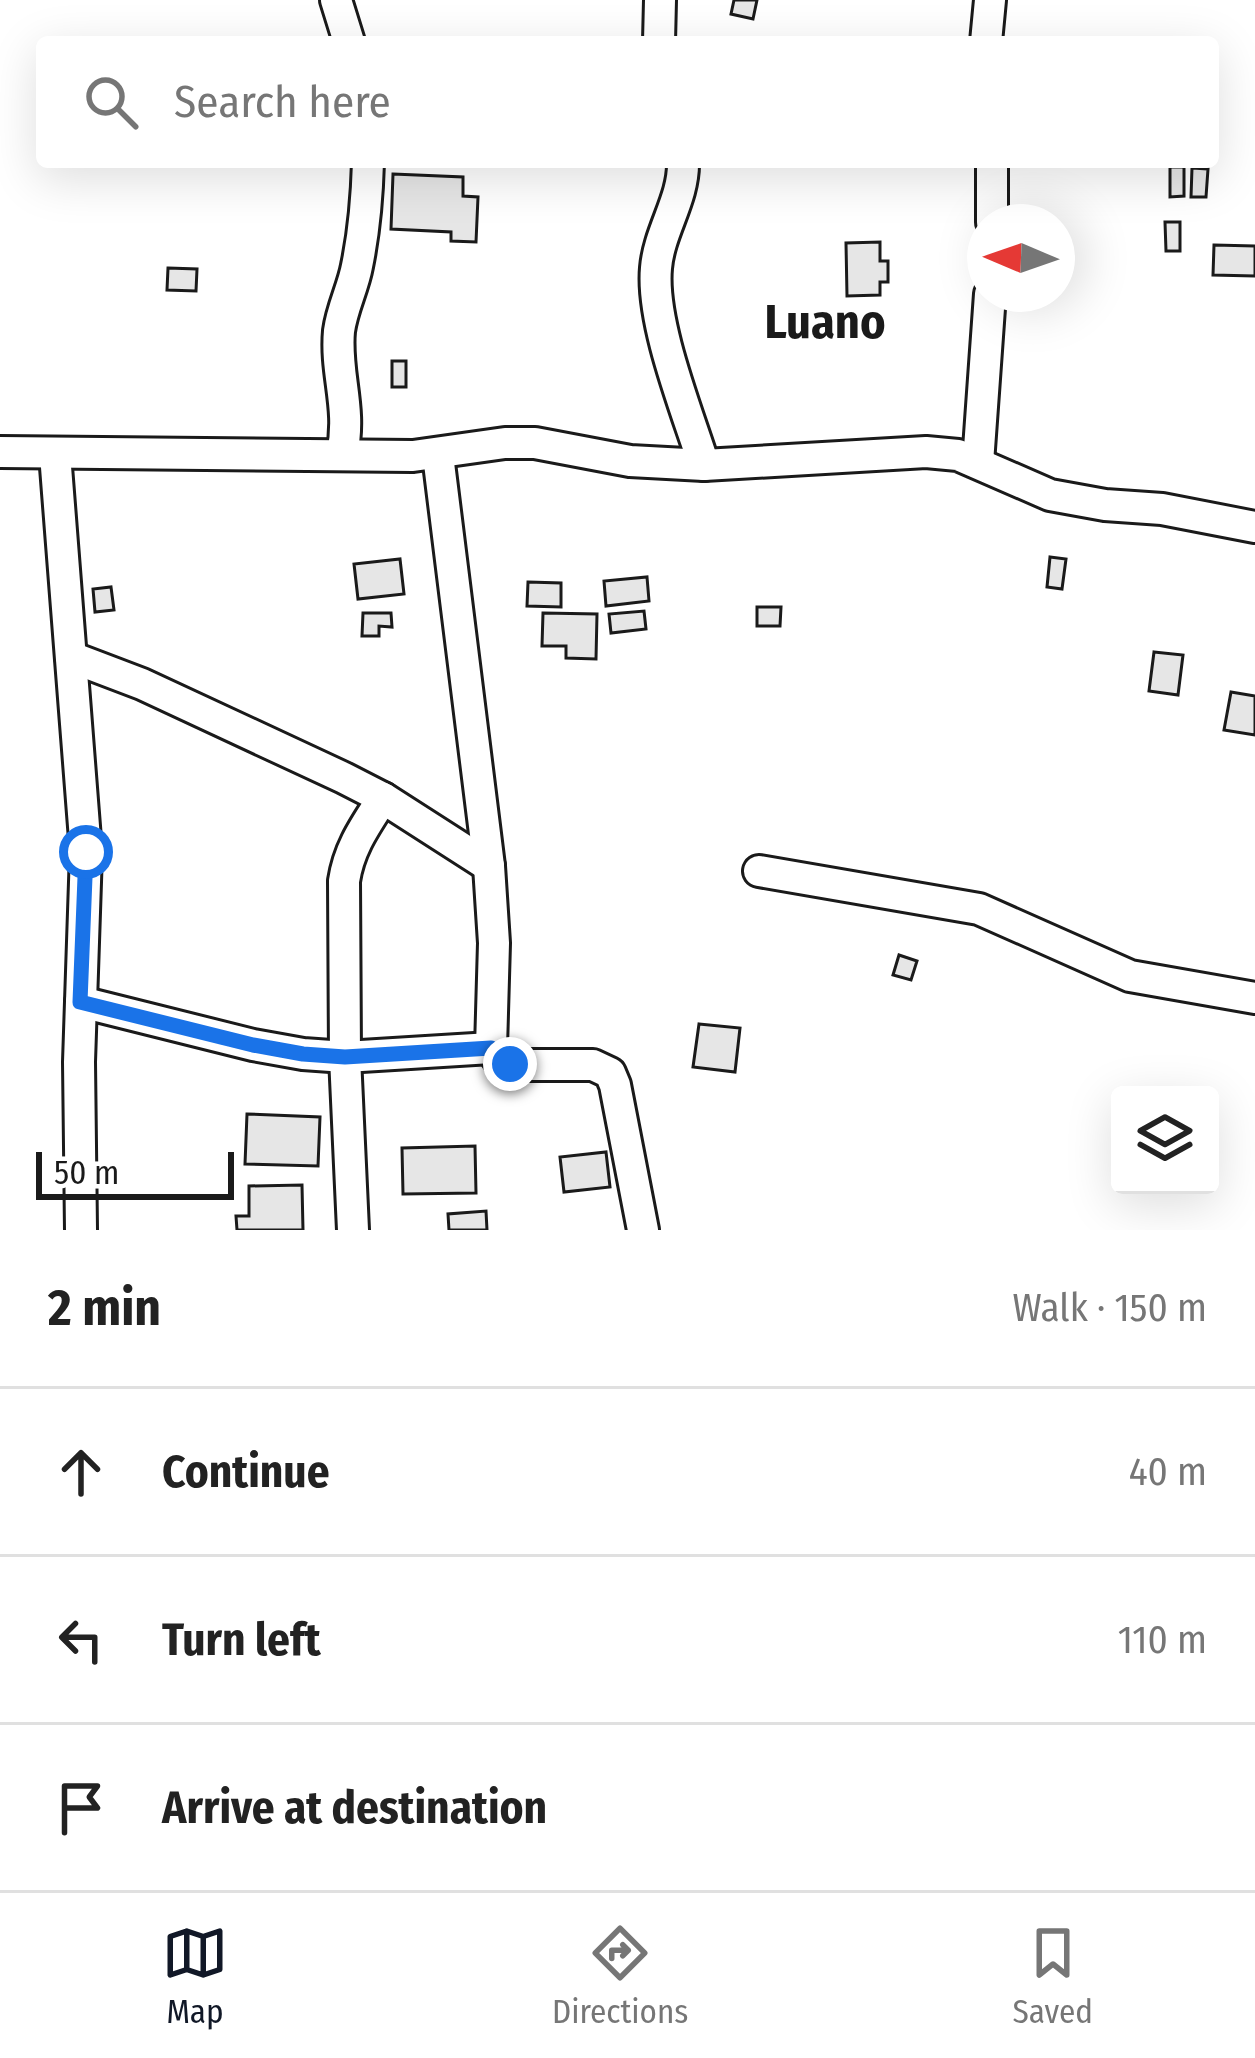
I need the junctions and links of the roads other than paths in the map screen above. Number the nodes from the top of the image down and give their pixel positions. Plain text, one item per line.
1 (336, 0) edge
2 (660, 0) edge
3 (990, 0) edge
4 (347, 36) edge
5 (659, 36) edge
6 (987, 36) edge
7 (368, 168) edge
8 (683, 168) edge
9 (992, 168) edge
10 (992, 204) edge
11 (989, 312) edge
12 (0, 452) edge
13 (55, 454) junction
14 (342, 454) junction
15 (438, 454) junction
16 (978, 463) junction
17 (704, 465) junction
18 (1255, 527) edge
19 (70, 657) junction
20 (383, 798) junction
21 (489, 866) junction
22 (760, 871) dead end
23 (1255, 998) edge
24 (80, 1002) junction
25 (491, 1048) junction
26 (345, 1057) junction
27 (81, 1230) edge
28 (352, 1230) edge
29 (643, 1230) edge

1 - 4 street
2 - 5 street
3 - 6 street
7 - 14 street
8 - 17 street
9 - 10 street
11 - 16 street
12 - 13 street
13 - 14 street
13 - 19 street
14 - 15 street
15 - 17 street
15 - 21 street
16 - 17 street
16 - 18 street
19 - 20 street
19 - 24 street
20 - 21 street
20 - 26 street
21 - 25 street
22 - 23 street
24 - 26 street
24 - 27 street
25 - 26 street
25 - 29 street
26 - 28 street

